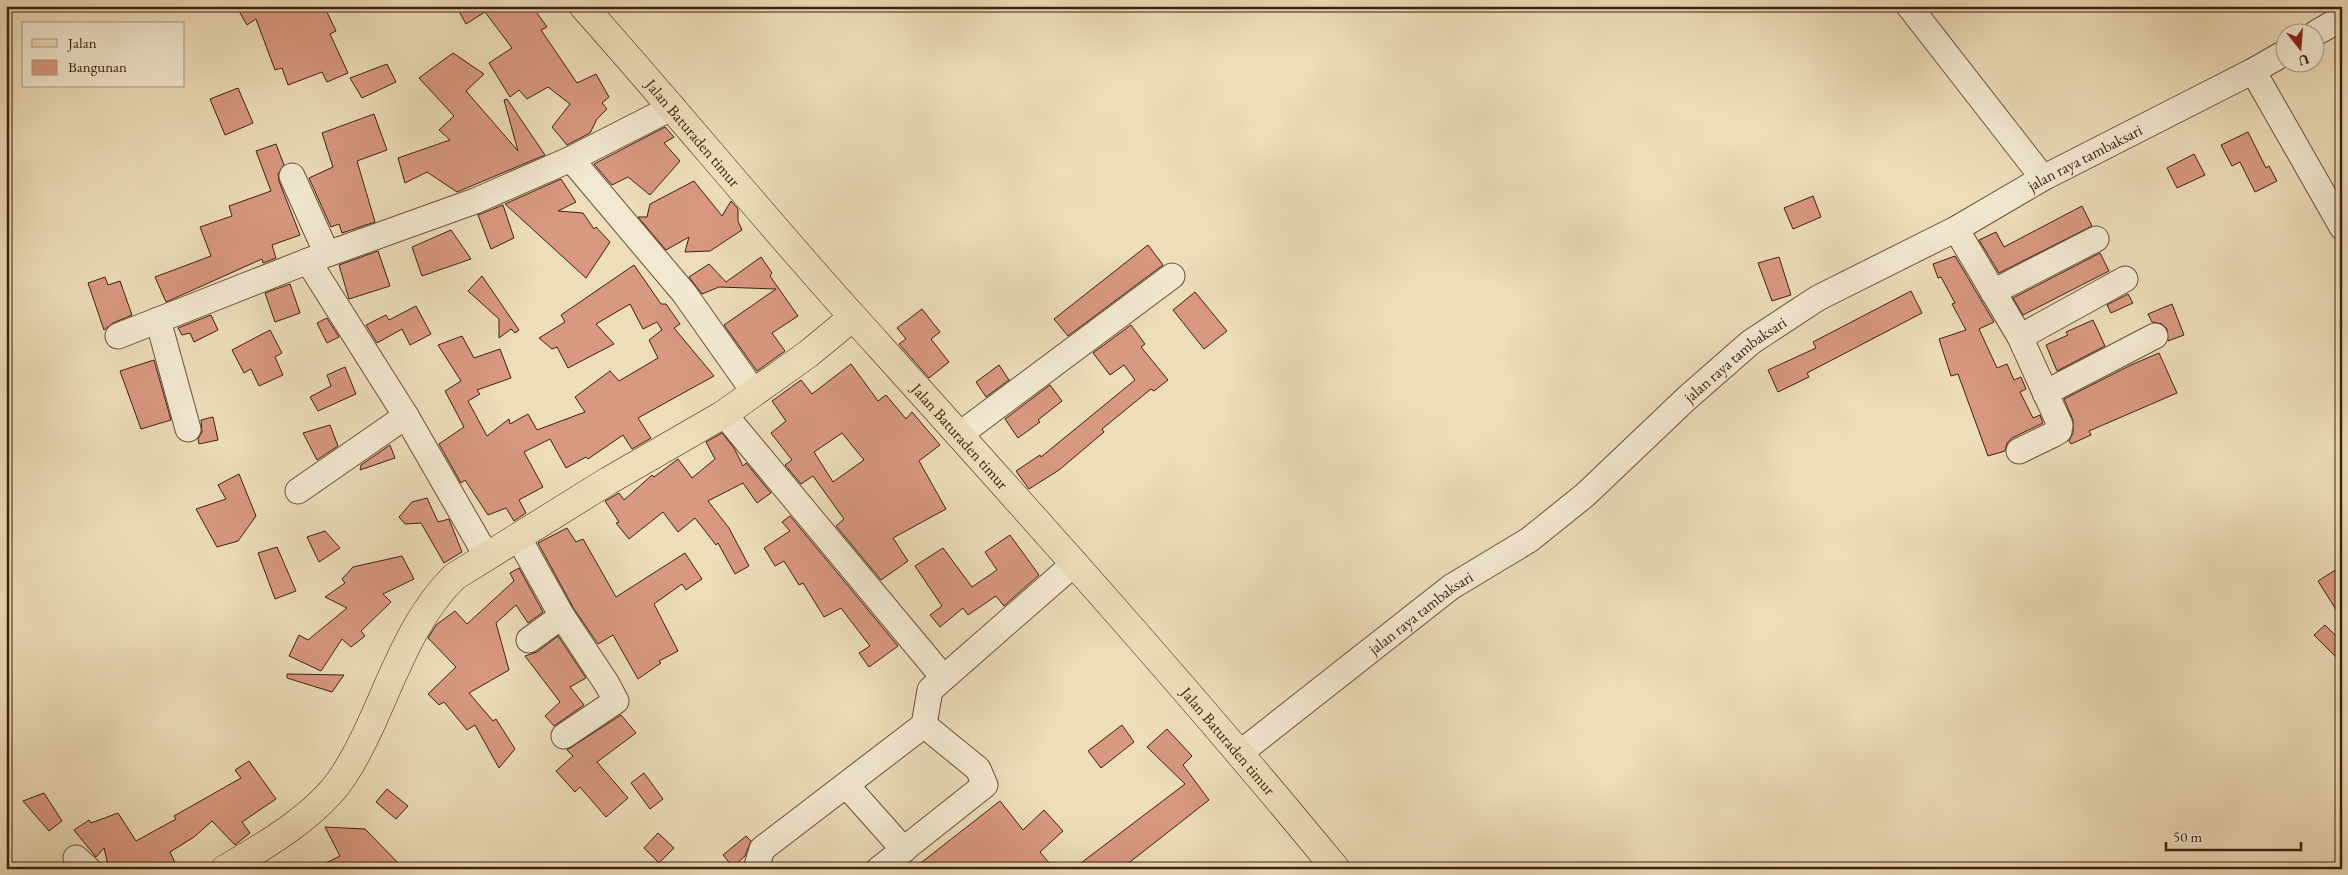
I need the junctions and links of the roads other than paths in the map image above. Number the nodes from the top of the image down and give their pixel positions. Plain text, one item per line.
1 (583, 6) edge
2 (1909, 6) edge
3 (2342, 18) edge
4 (2326, 28) edge
5 (2276, 58) edge
6 (2253, 71) junction
7 (673, 107) junction
8 (571, 159) junction
9 (292, 176) dead end
10 (2043, 178) junction
11 (2342, 227) edge
12 (1956, 229) junction
13 (2096, 239) dead end
14 (318, 257) junction
15 (1172, 276) dead end
16 (2125, 279) dead end
17 (1993, 292) junction
18 (853, 317) junction
19 (158, 320) junction
20 (118, 336) dead end
21 (2155, 336) dead end
22 (2020, 337) junction
23 (754, 392) junction
24 (2045, 393) junction
25 (724, 414) junction
26 (406, 416) junction
27 (188, 429) dead end
28 (959, 435) junction
29 (2019, 451) dead end
30 (298, 490) dead end
31 (518, 537) junction
32 (486, 555) junction
33 (1075, 563) junction
34 (562, 616) junction
35 (529, 640) dead end
36 (943, 677) junction
37 (924, 725) junction
38 (564, 736) dead end
39 (1240, 753) junction
40 (847, 786) junction
41 (904, 850) junction
42 (232, 867) edge
43 (756, 869) edge
44 (879, 869) edge
45 (1336, 869) edge

1 - 7 main road, Jalan Baturaden timur
2 - 10 street
3 - 4 street
5 - 6 street, jalan raya tambaksari
6 - 10 street, jalan raya tambaksari
6 - 11 street
7 - 8 street
7 - 18 main road, Jalan Baturaden timur
8 - 14 street
8 - 23 street
9 - 14 street
10 - 12 street, jalan raya tambaksari
12 - 17 street
12 - 39 street, jalan raya tambaksari
13 - 17 street
14 - 19 street
14 - 26 street
15 - 28 street
16 - 22 street
17 - 22 street
18 - 23 main road
18 - 28 main road, Jalan Baturaden timur
19 - 20 street
19 - 27 street
21 - 24 street
22 - 24 street
23 - 25 main road
24 - 29 street
25 - 31 main road
25 - 36 street
26 - 30 street
26 - 32 street
28 - 33 main road, Jalan Baturaden timur
31 - 32 main road
31 - 34 street
32 - 42 main road
33 - 36 street
33 - 39 main road, Jalan Baturaden timur
34 - 35 street
34 - 38 street
36 - 37 street
37 - 40 street
37 - 41 street
39 - 45 main road, Jalan Baturaden timur
40 - 41 street
40 - 43 street
41 - 44 street

